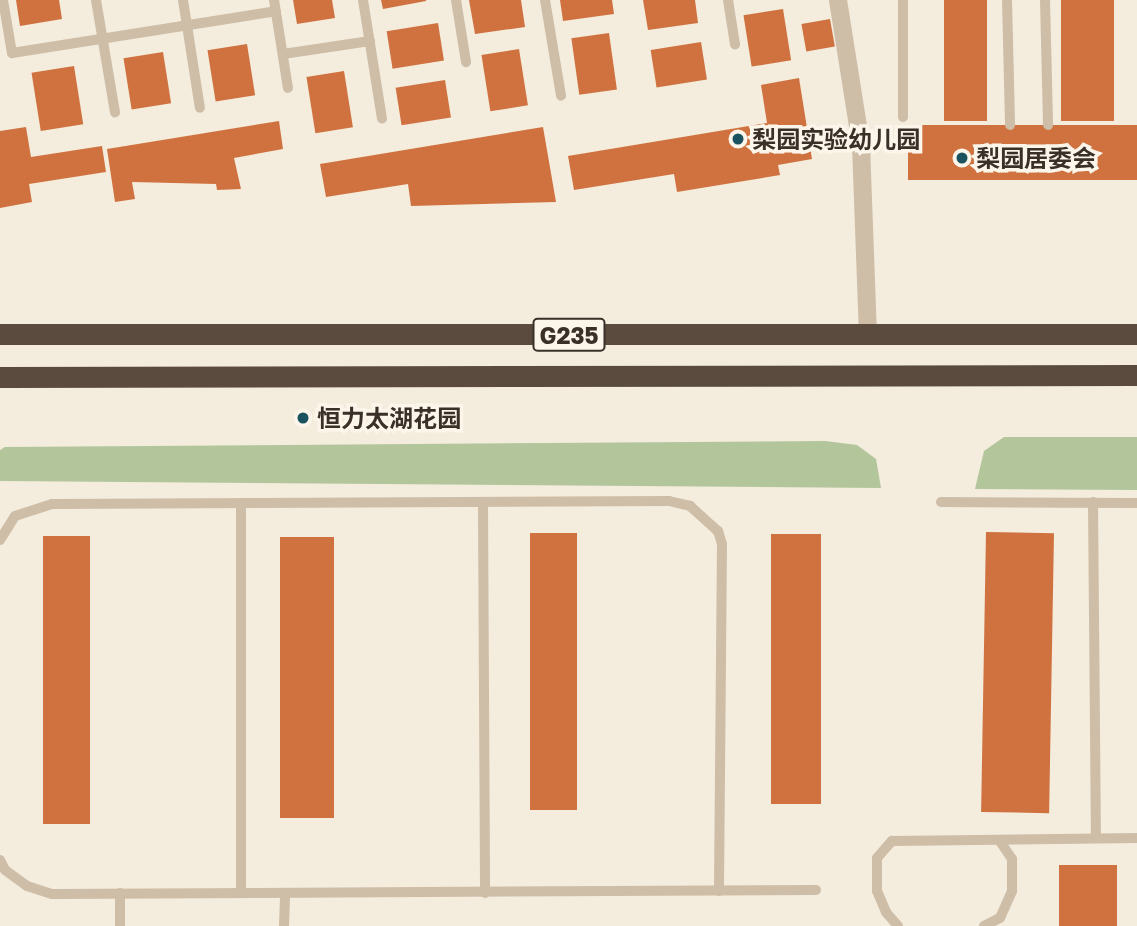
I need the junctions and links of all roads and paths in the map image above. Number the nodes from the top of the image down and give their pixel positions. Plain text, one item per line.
1 (3, 0) edge
2 (96, 0) edge
3 (183, 0) edge
4 (363, 0) edge
5 (456, 0) edge
6 (545, 0) edge
7 (728, 0) edge
8 (838, 0) edge
9 (902, 0) edge
10 (1007, 0) edge
11 (1045, 0) edge
12 (275, 5) edge
13 (187, 25) junction
14 (103, 38) junction
15 (370, 41) junction
16 (5, 44) edge
17 (735, 44) dead end
18 (283, 54) junction
19 (466, 62) dead end
20 (288, 88) dead end
21 (561, 96) dead end
22 (200, 108) dead end
23 (115, 112) dead end
24 (903, 117) dead end
25 (382, 118) dead end
26 (1010, 125) dead end
27 (1048, 125) dead end
28 (0, 334) edge
29 (1137, 334) edge
30 (867, 335) junction
31 (1137, 375) edge
32 (0, 377) edge
33 (482, 502) junction
34 (941, 502) dead end
35 (1093, 502) junction
36 (242, 503) junction
37 (1137, 503) edge
38 (0, 540) edge
39 (1096, 838) junction
40 (1137, 838) edge
41 (999, 840) junction
42 (0, 860) edge
43 (816, 890) dead end
44 (719, 891) junction
45 (120, 893) junction
46 (241, 893) junction
47 (485, 893) junction
48 (285, 894) junction
49 (120, 926) edge
50 (284, 926) edge
51 (898, 926) edge
52 (984, 926) edge

1 - 16 lane
2 - 14 lane
3 - 13 lane
4 - 15 lane
5 - 19 lane
6 - 21 lane
7 - 17 lane
8 - 30 street
9 - 24 lane
10 - 26 lane
11 - 27 lane
12 - 13 lane
12 - 18 lane
13 - 14 lane
13 - 22 lane
14 - 16 lane
14 - 23 lane
15 - 18 lane
15 - 25 lane
18 - 20 lane
28 - 30 highway, G235
29 - 30 highway, G235
31 - 32 highway, G235
33 - 36 lane
33 - 44 lane
33 - 47 lane
34 - 35 lane
35 - 37 lane
35 - 39 lane
36 - 38 lane
36 - 46 lane
39 - 40 lane
39 - 41 lane
41 - 51 lane
41 - 52 lane
42 - 45 lane
43 - 44 lane
44 - 47 lane
45 - 46 lane
45 - 49 lane
46 - 48 lane
47 - 48 lane
48 - 50 lane

